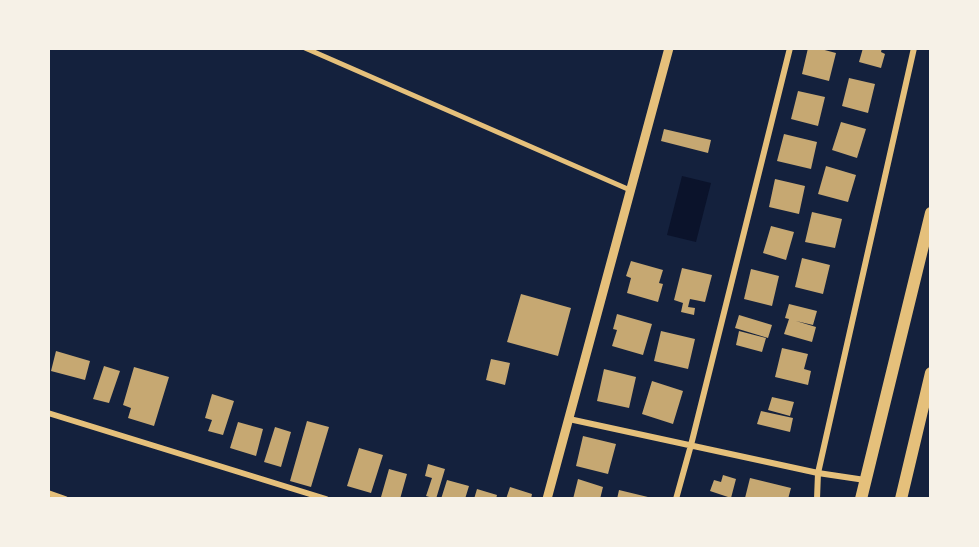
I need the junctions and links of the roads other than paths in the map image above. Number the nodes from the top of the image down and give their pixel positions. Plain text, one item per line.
1 (305, 48) edge
2 (669, 48) edge
3 (790, 48) edge
4 (914, 48) edge
5 (630, 190) junction
6 (931, 213) edge
7 (931, 373) edge
8 (48, 412) edge
9 (569, 419) junction
10 (691, 445) junction
11 (818, 473) junction
12 (865, 480) junction
13 (48, 494) edge
14 (65, 499) edge
15 (326, 499) edge
16 (547, 499) edge
17 (676, 499) edge
18 (817, 499) edge
19 (861, 499) edge
20 (901, 499) edge

1 - 5 street
2 - 5 street
3 - 10 street
4 - 11 street
5 - 9 street
6 - 12 highway
7 - 20 highway
8 - 15 street
9 - 10 street
9 - 16 street
10 - 11 street
10 - 17 street
11 - 12 street
11 - 18 street
12 - 19 highway
13 - 14 street

